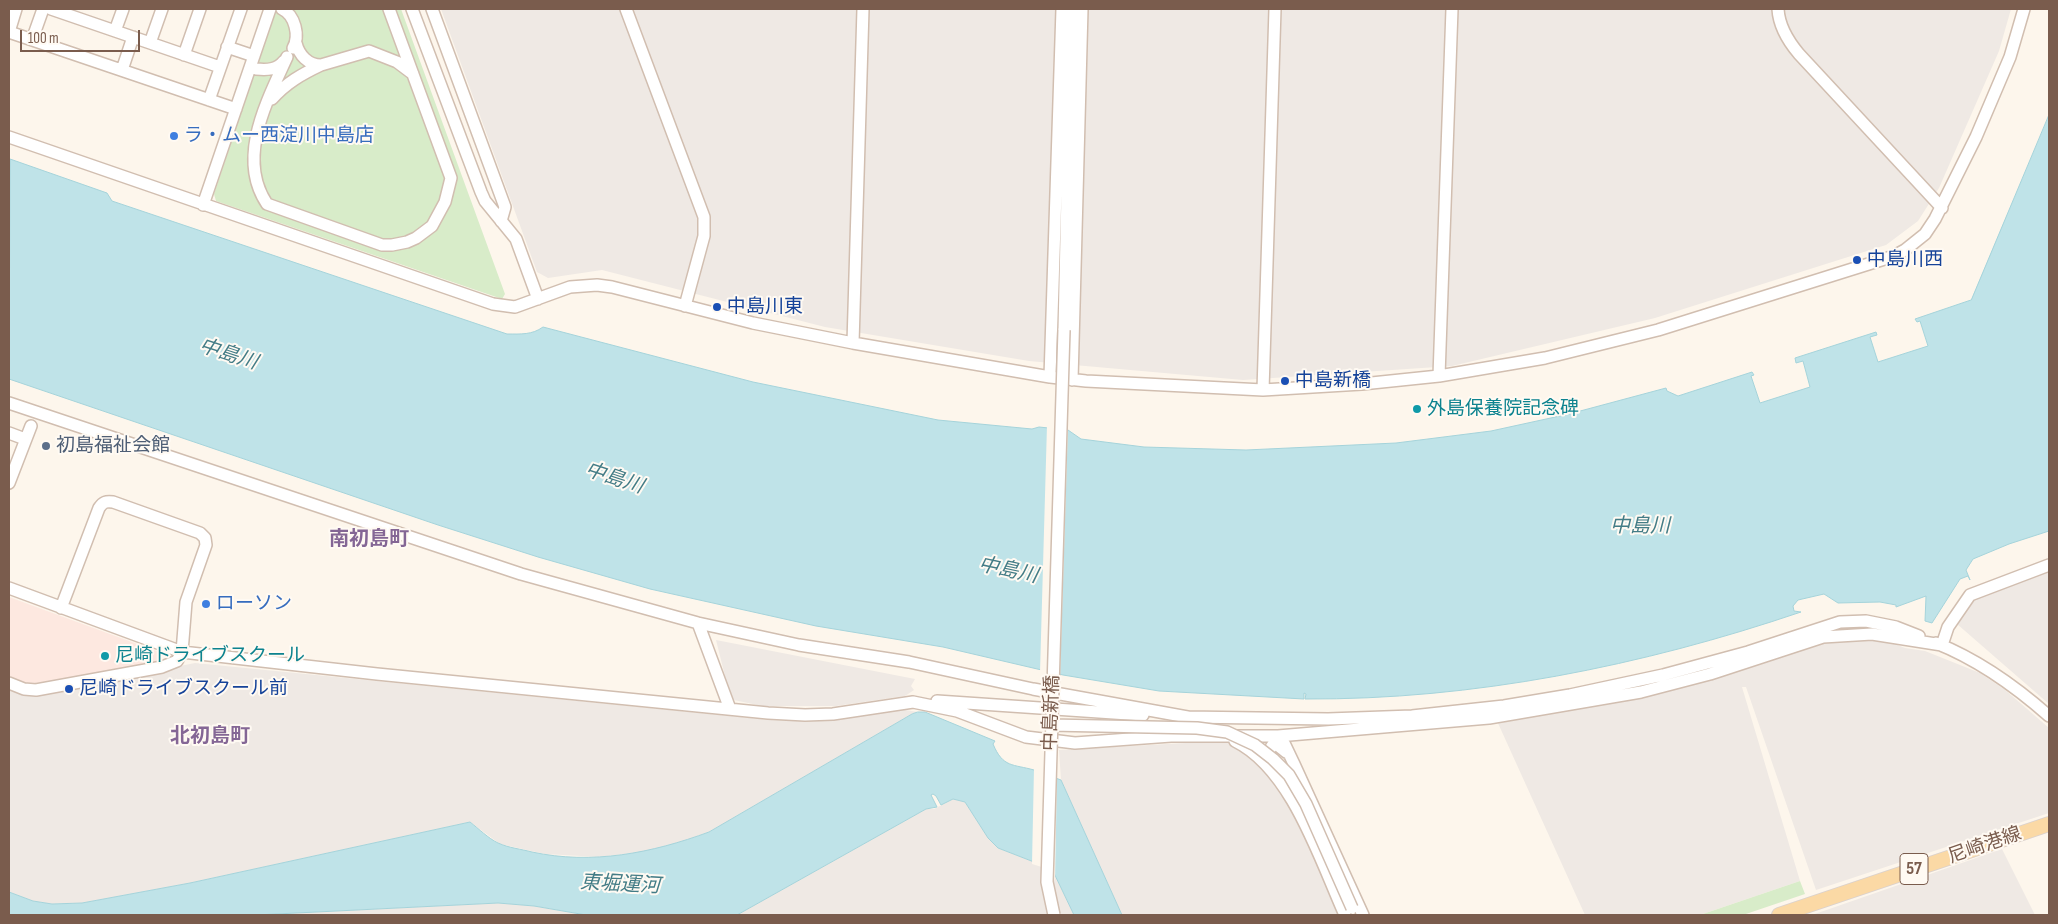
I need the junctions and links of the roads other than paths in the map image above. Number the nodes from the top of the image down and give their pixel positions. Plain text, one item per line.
1 (16, 9) edge
2 (43, 9) edge
3 (51, 9) edge
4 (123, 9) edge
5 (162, 9) edge
6 (200, 9) edge
7 (240, 9) edge
8 (270, 9) edge
9 (282, 9) edge
10 (295, 9) edge
11 (389, 9) edge
12 (412, 9) edge
13 (432, 9) edge
14 (626, 9) edge
15 (863, 9) edge
16 (1062, 9) edge
17 (1071, 9) edge
18 (1082, 9) edge
19 (1275, 9) edge
20 (1452, 9) edge
21 (1778, 9) edge
22 (2024, 9) edge
23 (81, 14) edge
24 (295, 26) junction
25 (115, 31) junction
26 (9, 32) edge
27 (133, 37) junction
28 (32, 40) junction
29 (296, 42) junction
30 (150, 43) junction
31 (227, 47) junction
32 (184, 55) junction
33 (254, 56) junction
34 (288, 57) junction
35 (321, 65) junction
36 (220, 67) junction
37 (256, 69) dead end
38 (122, 70) junction
39 (413, 74) junction
40 (209, 100) junction
41 (266, 105) junction
42 (236, 108) junction
43 (9, 138) edge
44 (203, 205) junction
45 (1942, 208) junction
46 (501, 221) junction
47 (538, 299) junction
48 (685, 306) junction
49 (853, 343) junction
50 (1440, 376) junction
51 (1050, 377) junction
52 (1072, 380) junction
53 (1262, 390) junction
54 (9, 403) edge
55 (30, 426) dead end
56 (9, 433) edge
57 (25, 439) junction
58 (9, 483) edge
59 (2049, 565) edge
60 (9, 588) edge
61 (61, 608) junction
62 (698, 623) junction
63 (1942, 645) junction
64 (182, 652) junction
65 (9, 683) edge
66 (913, 702) junction
67 (730, 709) junction
68 (2049, 716) edge
69 (1193, 718) junction
70 (1051, 725) junction
71 (1221, 736) junction
72 (1278, 736) junction
73 (1294, 764) junction
74 (1272, 769) junction
75 (2049, 824) edge
76 (1351, 913) edge
77 (1054, 915) edge
78 (1363, 915) edge
79 (1779, 915) edge

1 - 26 street
2 - 28 street
3 - 23 street
4 - 25 street
5 - 30 street
6 - 32 street
7 - 31 street
8 - 33 street
9 - 24 street
10 - 24 street
11 - 39 street
12 - 46 street
13 - 46 street
14 - 48 street
15 - 49 street
16 - 51 street
17 - 70 street, 中島新橋, bridge
18 - 52 street
19 - 53 street
20 - 50 street
21 - 45 street
22 - 45 street
23 - 25 street
24 - 29 street
25 - 27 street
26 - 28 street
27 - 30 street
27 - 38 street
28 - 38 street
29 - 34 street
29 - 35 street
30 - 32 street
31 - 33 street
31 - 36 street
32 - 36 street
33 - 42 street
34 - 37 street
34 - 41 street
35 - 39 street
35 - 41 street
36 - 40 street
38 - 40 street
39 - 41 street
40 - 42 street
42 - 44 street
43 - 44 street
44 - 47 street
45 - 50 street
46 - 47 street
47 - 48 street
48 - 49 street
49 - 51 street
50 - 53 street
51 - 52 street
52 - 53 street
54 - 62 street
55 - 57 street
56 - 57 street
57 - 58 street
59 - 63 street
60 - 61 street
61 - 64 street
61 - 64 street
62 - 67 street
62 - 69 street
63 - 68 street
63 - 69 street
63 - 72 street
64 - 65 street
64 - 67 street
66 - 67 street
66 - 69 street
66 - 71 street
70 - 76 street, bridge
70 - 77 street, 中島新橋, bridge
71 - 72 street
71 - 74 street
72 - 73 street
73 - 74 street
73 - 78 street
74 - 76 street
75 - 79 main road, 尼崎港線 / 57

